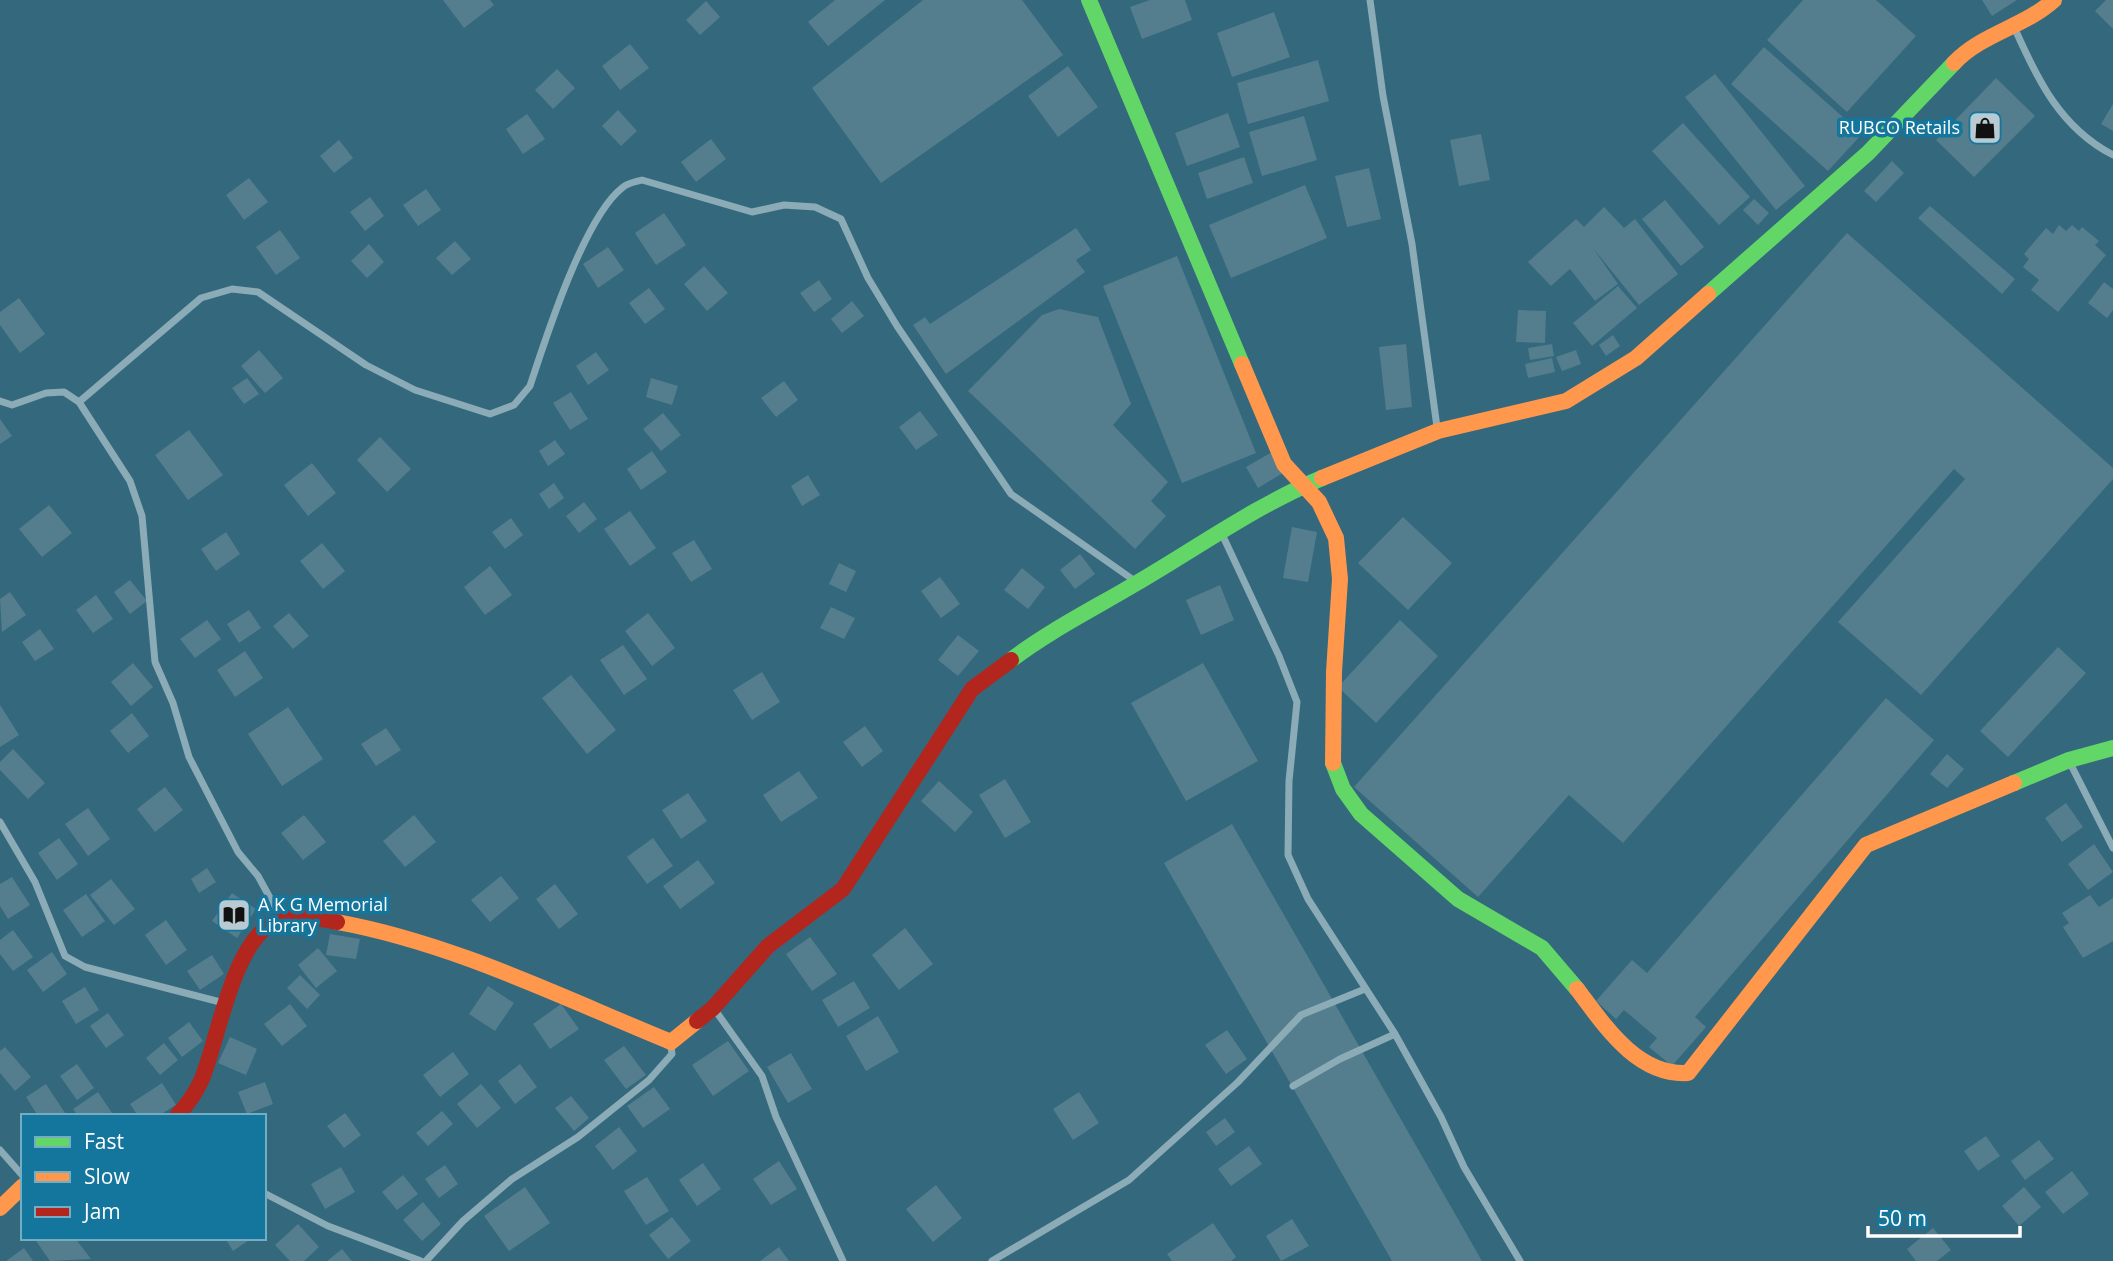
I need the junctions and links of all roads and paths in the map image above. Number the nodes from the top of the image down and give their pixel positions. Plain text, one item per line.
1 (1089, 0) edge
2 (1370, 0) edge
3 (2054, 0) edge
4 (2014, 28) junction
5 (2113, 155) edge
6 (0, 401) edge
7 (79, 402) junction
8 (1438, 431) junction
9 (1308, 485) junction
10 (1219, 530) junction
11 (1137, 583) junction
12 (2113, 748) edge
13 (2069, 760) junction
14 (0, 822) edge
15 (2113, 848) edge
16 (281, 919) junction
17 (1365, 989) junction
18 (225, 1003) junction
19 (713, 1008) junction
20 (1395, 1034) junction
21 (671, 1042) junction
22 (1293, 1086) dead end
23 (178, 1114) edge
24 (0, 1150) edge
25 (21, 1174) edge
26 (21, 1188) edge
27 (266, 1194) edge
28 (0, 1208) edge
29 (421, 1261) edge
30 (426, 1261) edge
31 (843, 1261) edge
32 (992, 1261) edge
33 (1520, 1261) edge

1 - 9 main road
2 - 8 street
3 - 4 main road
4 - 5 street
4 - 8 main road
6 - 7 street
7 - 11 street
7 - 16 street
8 - 9 main road
9 - 10 main road
9 - 13 main road
10 - 11 main road
10 - 17 street
11 - 19 main road
12 - 13 main road
13 - 15 street
14 - 18 street
16 - 18 main road
16 - 21 main road
17 - 20 street
17 - 32 street
18 - 23 main road
19 - 21 main road
19 - 31 street
20 - 22 street
20 - 33 street
21 - 30 street
24 - 25 street
26 - 28 main road
27 - 29 street

